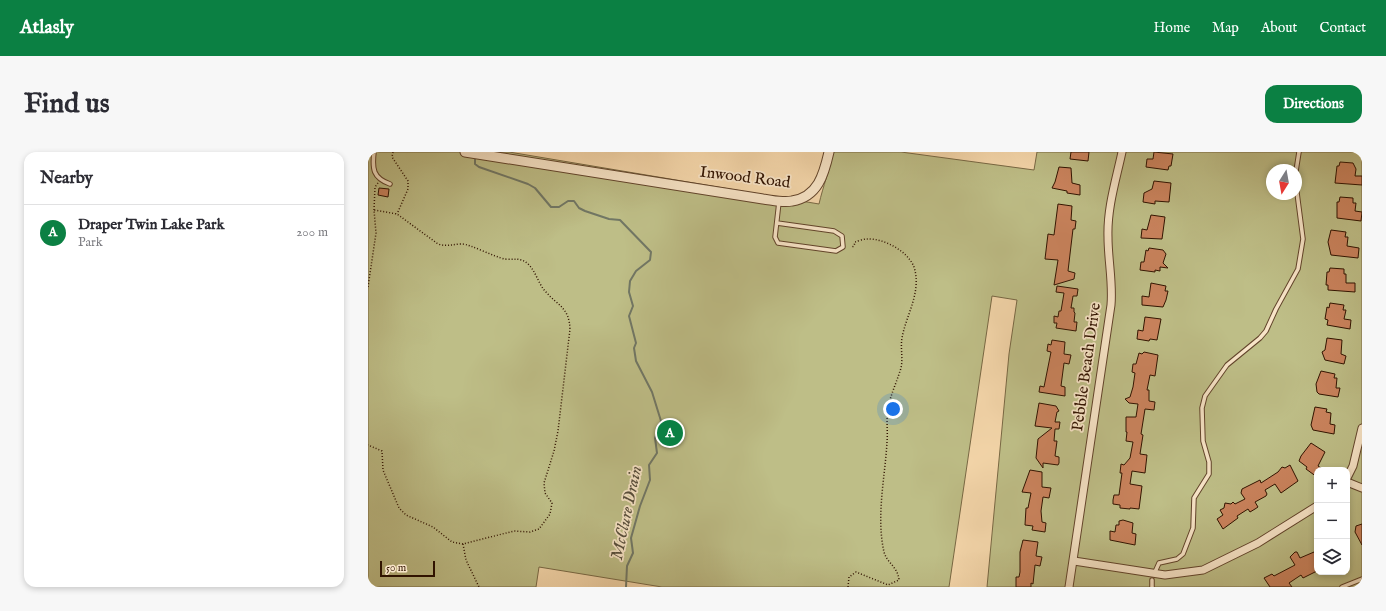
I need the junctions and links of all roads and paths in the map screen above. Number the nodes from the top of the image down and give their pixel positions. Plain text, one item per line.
1 (374, 152) edge
2 (393, 152) edge
3 (465, 152) edge
4 (829, 152) edge
5 (1122, 152) edge
6 (1299, 152) edge
7 (1297, 164) edge
8 (378, 183) dead end
9 (390, 184) dead end
10 (780, 200) junction
11 (1296, 200) edge
12 (374, 210) junction
13 (396, 214) junction
14 (777, 223) junction
15 (852, 247) dead end
16 (368, 287) edge
17 (1362, 428) edge
18 (368, 445) edge
19 (1354, 461) junction
20 (1362, 464) edge
21 (1350, 471) edge
22 (1350, 483) edge
23 (1362, 488) edge
24 (1314, 508) edge
25 (463, 544) junction
26 (1074, 561) junction
27 (1155, 572) dead end
28 (1362, 578) edge
29 (1152, 580) dead end
30 (479, 587) edge
31 (848, 587) edge
32 (1069, 587) edge
33 (1152, 587) edge
34 (1342, 587) edge

1 - 9 lane
2 - 13 path
3 - 10 street, Inwood Road
4 - 10 street, Inwood Road
5 - 26 street, Pebble Beach Drive
6 - 7 lane
8 - 12 path
10 - 14 lane
11 - 27 lane
12 - 13 path
12 - 16 path
13 - 25 path
14 - 14 lane
15 - 31 path
17 - 19 street
18 - 25 path
19 - 20 street
19 - 21 street
22 - 23 street
24 - 26 street
25 - 30 path
26 - 32 street, Pebble Beach Drive
28 - 34 lane
29 - 33 lane

